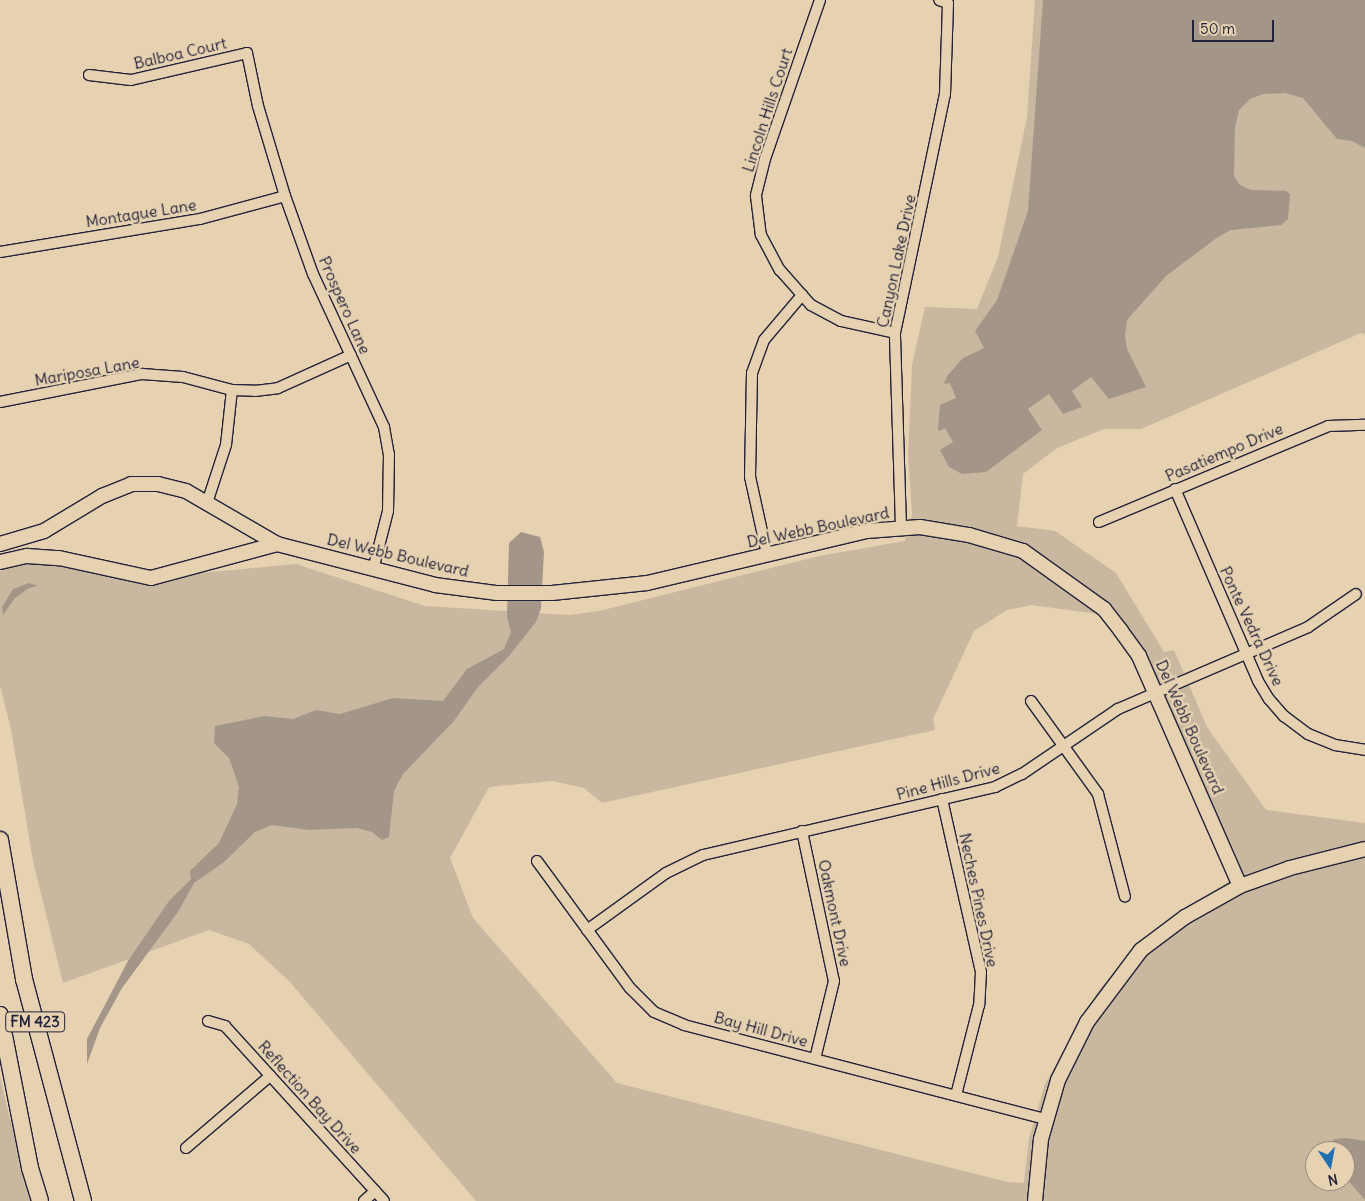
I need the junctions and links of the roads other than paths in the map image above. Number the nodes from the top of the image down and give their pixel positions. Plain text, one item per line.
1 (820, 0) edge
2 (944, 1) edge
3 (248, 53) joint
4 (89, 74) dead end
5 (285, 196) junction
6 (0, 252) edge
7 (802, 295) junction
8 (895, 333) junction
9 (351, 355) junction
10 (232, 390) junction
11 (0, 402) edge
12 (1365, 425) edge
13 (1175, 490) junction
14 (207, 503) junction
15 (1099, 522) dead end
16 (901, 527) junction
17 (0, 544) edge
18 (277, 544) junction
19 (767, 554) junction
20 (0, 562) edge
21 (372, 570) junction
22 (1356, 594) dead end
23 (1246, 654) junction
24 (1155, 692) junction
25 (1031, 702) dead end
26 (1062, 745) junction
27 (1365, 750) edge
28 (942, 799) junction
29 (802, 831) junction
30 (0, 840) edge
31 (1365, 849) edge
32 (537, 861) dead end
33 (1240, 886) junction
34 (1125, 897) dead end
35 (587, 930) junction
36 (0, 1014) edge
37 (208, 1021) dead end
38 (815, 1059) junction
39 (270, 1076) junction
40 (956, 1095) junction
41 (1046, 1119) junction
42 (186, 1148) dead end
43 (375, 1191) junction
44 (40, 1201) edge
45 (83, 1201) edge
46 (364, 1201) edge
47 (384, 1201) edge
48 (1035, 1201) edge

1 - 7 street, Lincoln Hills Court
2 - 8 street, Canyon Lake Drive
3 - 4 street, Balboa Court
3 - 5 street, Prospero Lane
5 - 6 street, Montague Lane
5 - 9 street, Prospero Lane
7 - 8 street, Lincoln Hills Court
7 - 19 street
8 - 16 street, Canyon Lake Drive
9 - 10 street, Mariposa Lane
9 - 21 street, Prospero Lane
10 - 11 street, Mariposa Lane
10 - 14 street
12 - 13 street, Pasatiempo Drive
13 - 15 street, Pasatiempo Drive
13 - 23 street, Ponte Vedra Drive
14 - 17 street, Del Webb Boulevard
14 - 18 street, Del Webb Boulevard
16 - 19 street, Del Webb Boulevard
16 - 24 street, Del Webb Boulevard
18 - 20 street
18 - 21 street, Del Webb Boulevard
19 - 21 street, Del Webb Boulevard
22 - 23 street, Pine Hills Drive
23 - 24 street, Pine Hills Drive
23 - 27 street, Ponte Vedra Drive
24 - 26 street, Pine Hills Drive
24 - 33 street, Del Webb Boulevard
25 - 26 street
26 - 28 street, Pine Hills Drive
26 - 34 street
28 - 29 street, Pine Hills Drive
28 - 40 street, Neches Pines Drive
29 - 35 street, Pine Hills Drive
29 - 38 street, Oakmont Drive
30 - 45 main road, FM 423
31 - 33 street
32 - 35 street, Bay Hill Drive
33 - 41 street
35 - 38 street, Bay Hill Drive
36 - 44 main road, FM 423
37 - 39 street, Reflection Bay Drive
38 - 40 street, Bay Hill Drive
39 - 42 street
39 - 43 street, Reflection Bay Drive
40 - 41 street, Bay Hill Drive
41 - 48 street
43 - 46 street
43 - 47 street, Reflection Bay Drive

